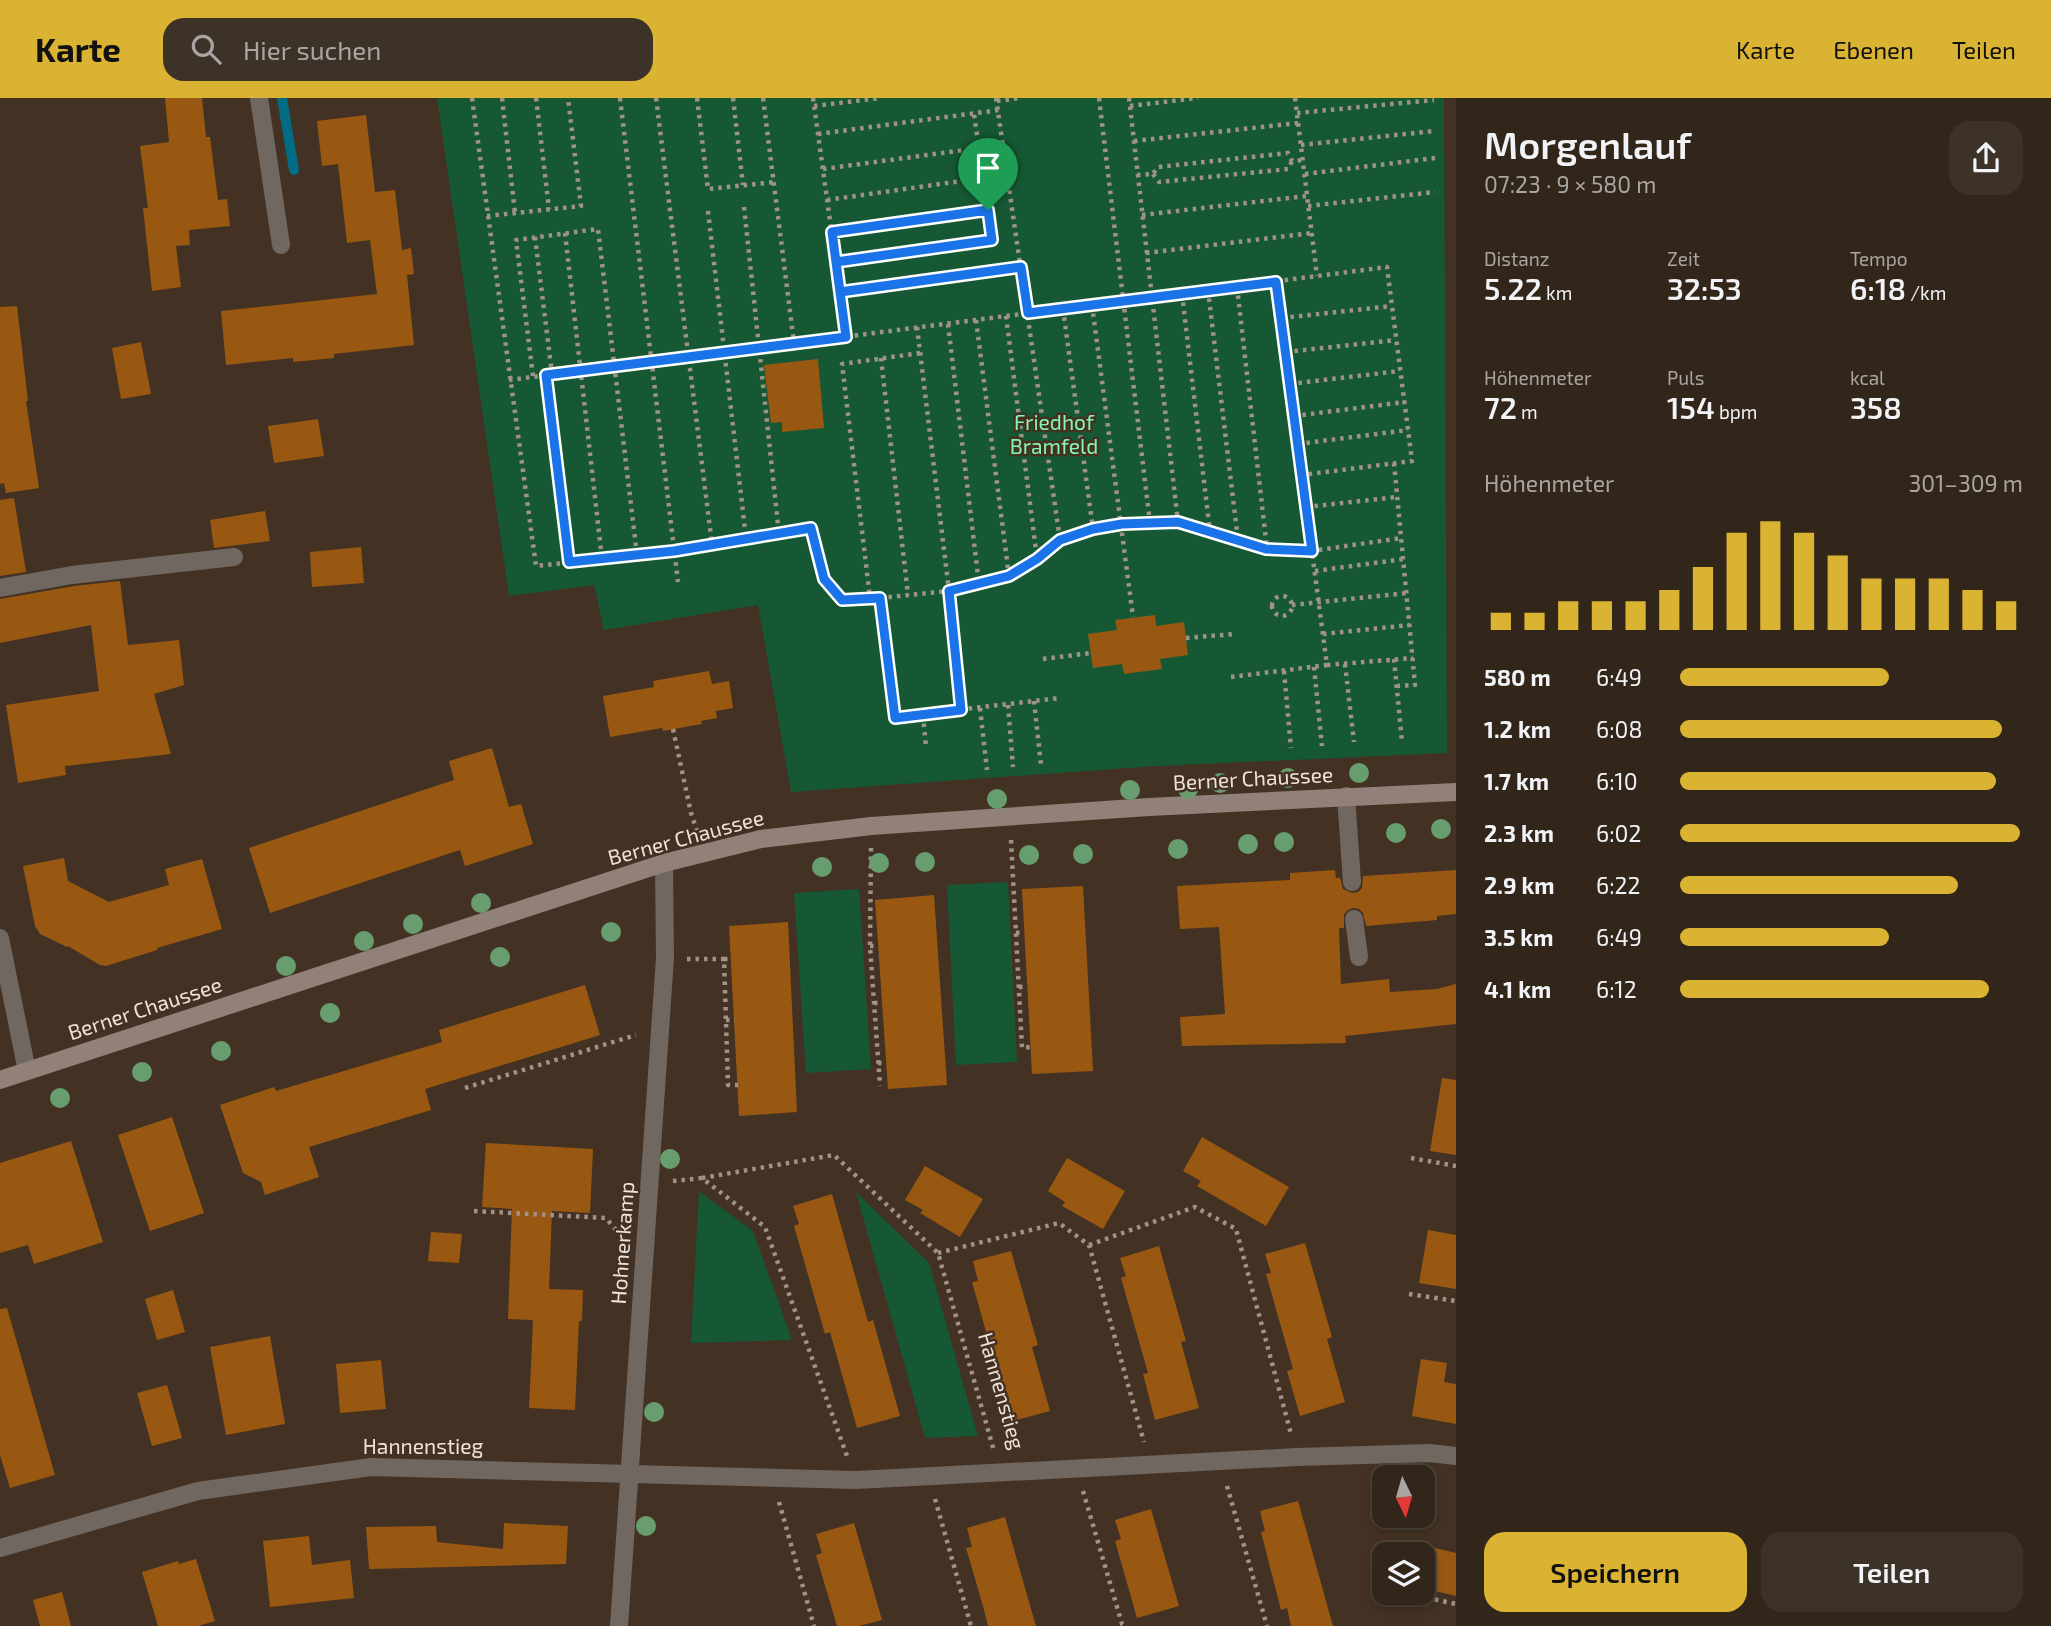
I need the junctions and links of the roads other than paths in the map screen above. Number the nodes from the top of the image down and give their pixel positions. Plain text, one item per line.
1 (259, 98) edge
2 (281, 245) dead end
3 (234, 557) dead end
4 (0, 587) edge
5 (1456, 792) edge
6 (1346, 796) junction
7 (664, 863) junction
8 (1352, 882) dead end
9 (1354, 919) dead end
10 (0, 937) edge
11 (1359, 957) dead end
12 (27, 1072) junction
13 (0, 1080) edge
14 (1456, 1456) edge
15 (630, 1475) junction
16 (0, 1548) edge
17 (619, 1626) edge

1 - 2 street
3 - 4 street
5 - 6 street, Berner Chaussee
6 - 7 street, Berner Chaussee
6 - 8 street
7 - 12 street, Berner Chaussee
7 - 15 street, Hohnerkamp
9 - 11 street
10 - 12 street
12 - 13 street, Berner Chaussee
14 - 15 street, Hannenstieg
15 - 16 street, Hannenstieg
15 - 17 street, Hohnerkamp

